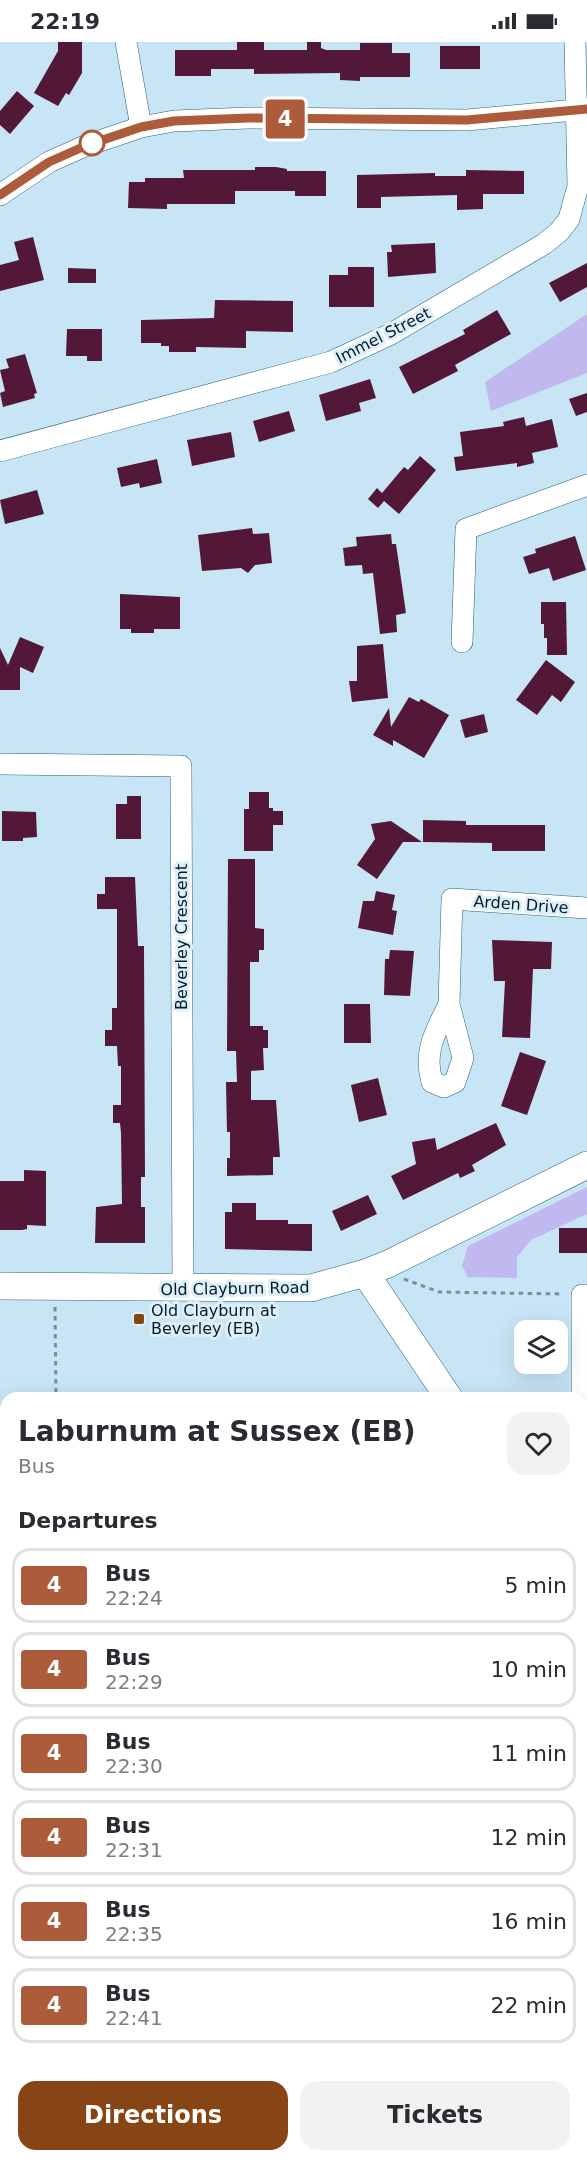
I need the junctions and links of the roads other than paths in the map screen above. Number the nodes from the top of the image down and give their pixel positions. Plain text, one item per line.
1 (126, 42) edge
2 (574, 42) edge
3 (581, 110) edge
4 (141, 127) junction
5 (0, 195) edge
6 (0, 452) edge
7 (587, 485) edge
8 (462, 642) dead end
9 (0, 764) edge
10 (587, 908) edge
11 (449, 1004) dead end
12 (587, 1165) edge
13 (377, 1268) junction
14 (0, 1286) edge
15 (183, 1289) junction
16 (585, 1295) edge
17 (446, 1392) edge
18 (584, 1392) edge

1 - 4 street
2 - 3 street, Immel Street
3 - 4 street
3 - 6 street, Immel Street
4 - 5 street
7 - 8 street
9 - 15 street, Beverley Crescent
10 - 11 street, Arden Drive
12 - 13 main road, Old Clayburn Road
13 - 15 main road, Old Clayburn Road
13 - 17 main road
14 - 15 main road, Old Clayburn Road
16 - 18 street

